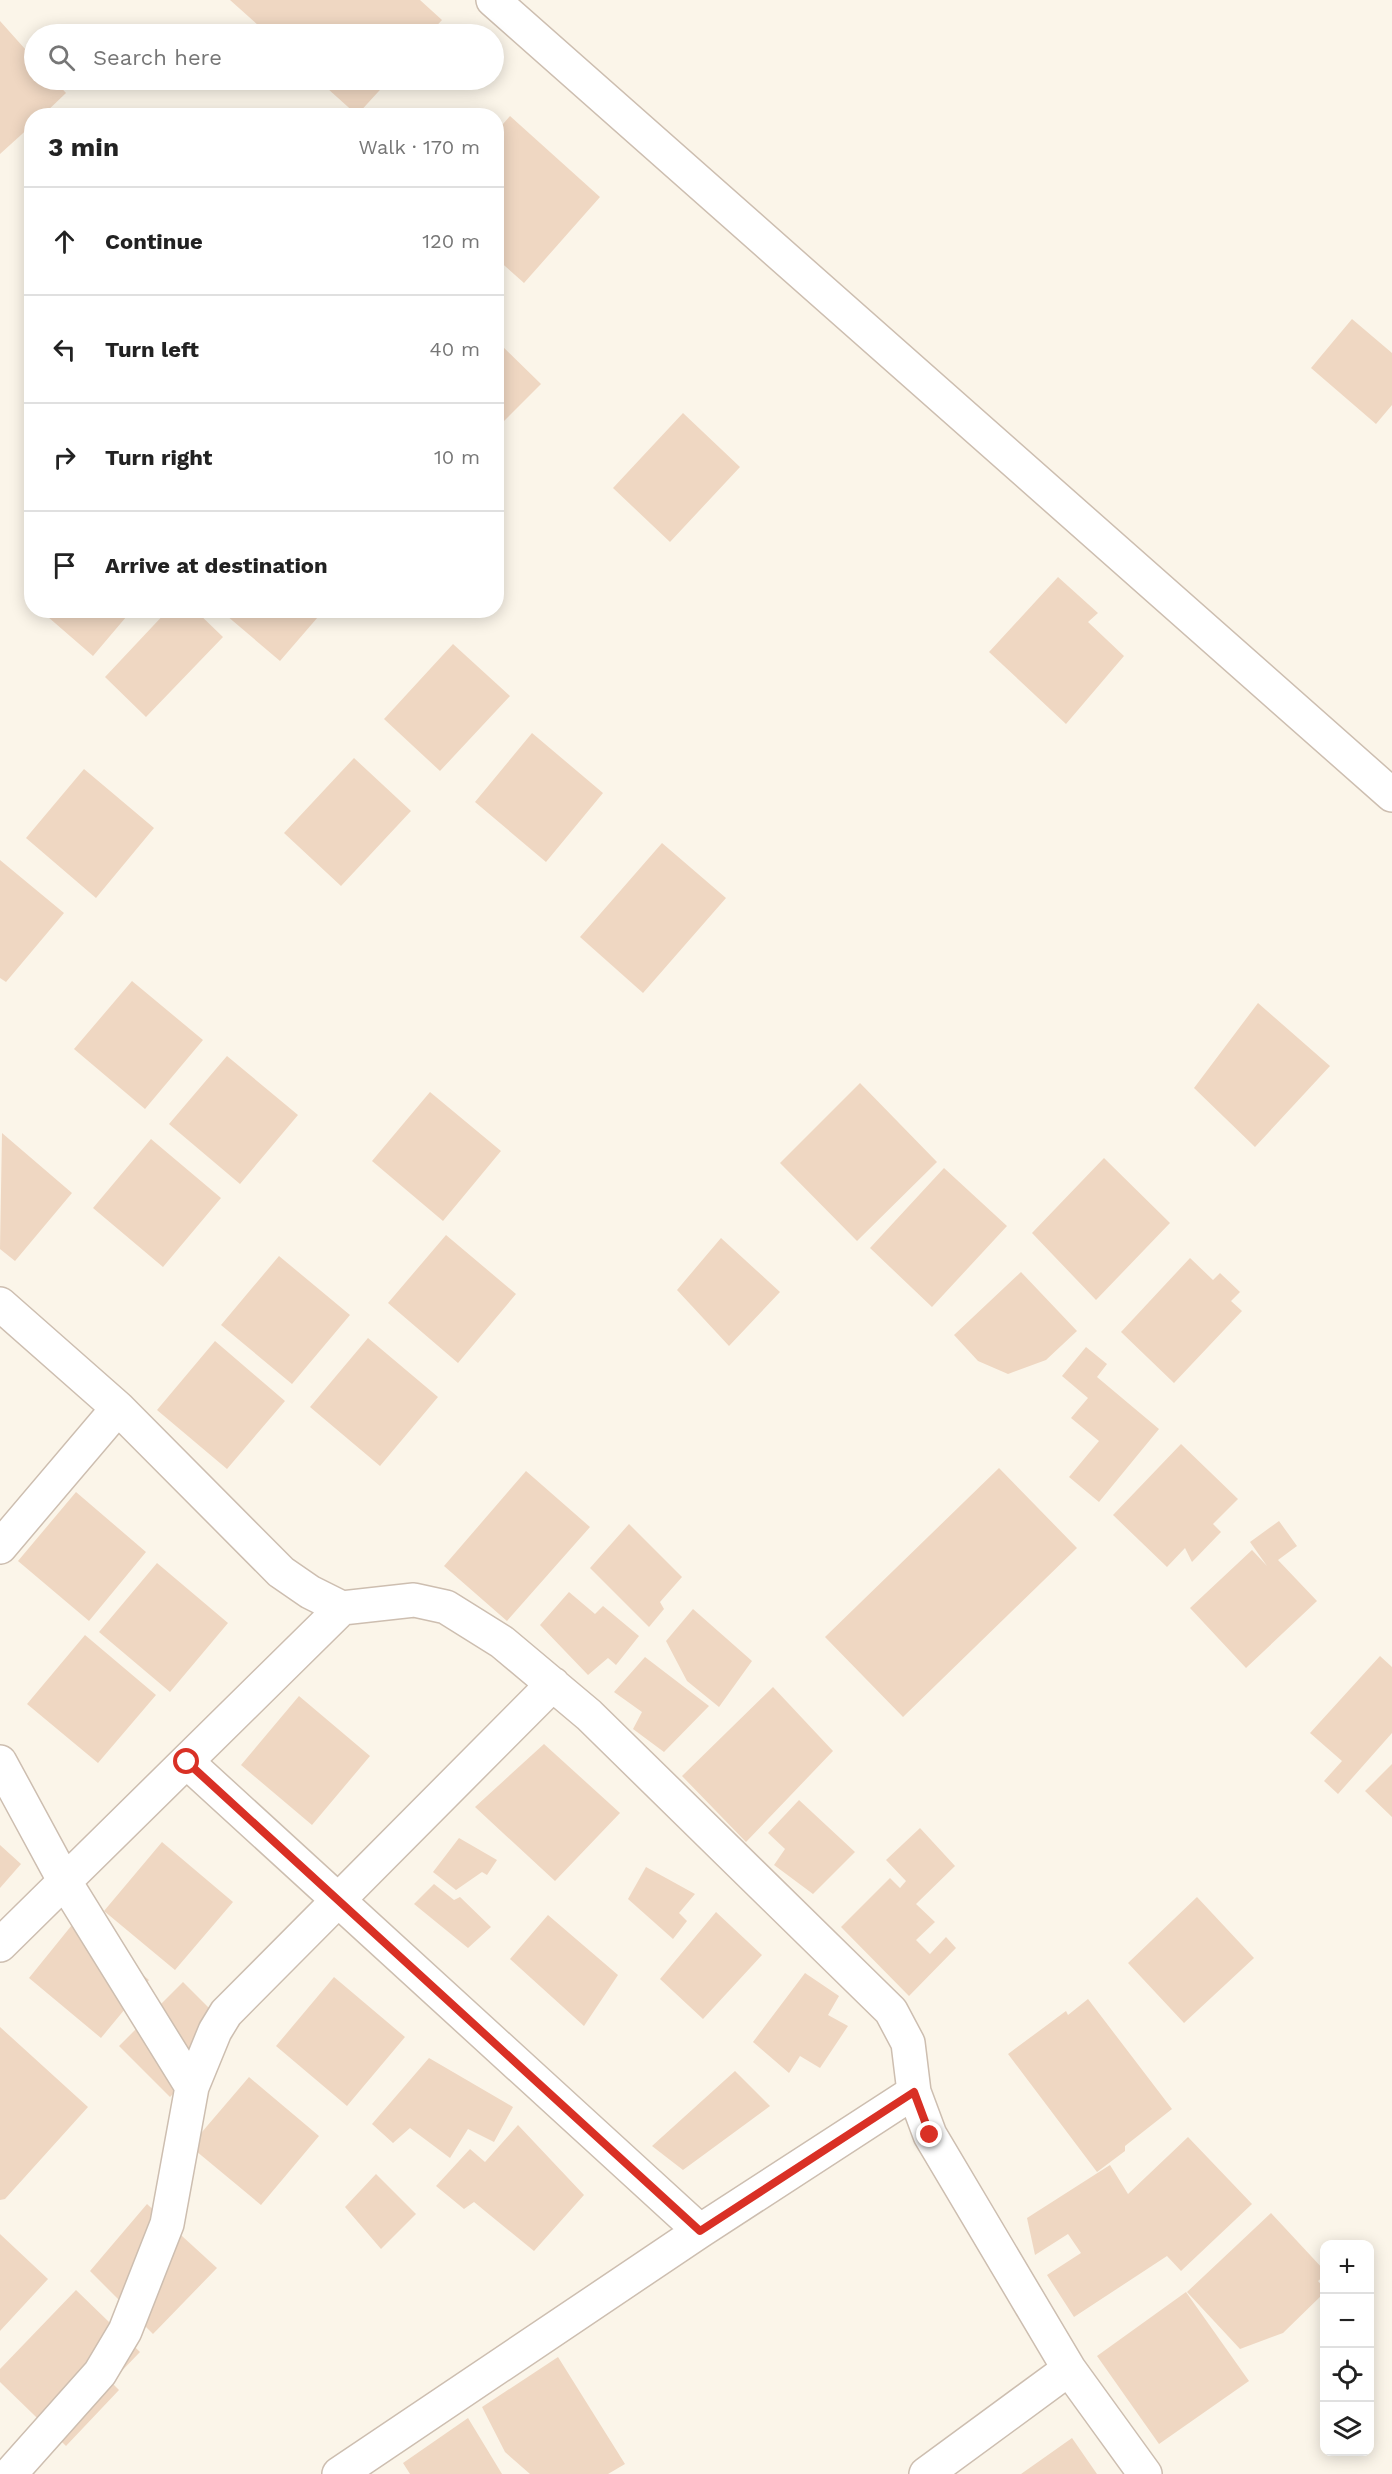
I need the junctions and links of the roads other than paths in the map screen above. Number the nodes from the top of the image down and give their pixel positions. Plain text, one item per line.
1 (493, 0) edge
2 (1392, 795) edge
3 (0, 1304) edge
4 (118, 1408) junction
5 (0, 1547) edge
6 (342, 1608) junction
7 (553, 1684) junction
8 (0, 1762) edge
9 (187, 1762) junction
10 (65, 1882) junction
11 (340, 1901) junction
12 (0, 1945) edge
13 (192, 2087) junction
14 (914, 2092) junction
15 (700, 2231) junction
16 (1069, 2369) junction
17 (10, 2474) edge
18 (339, 2474) edge
19 (926, 2474) edge
20 (1145, 2474) edge

1 - 2 street
3 - 4 street
4 - 5 street
4 - 6 street
6 - 7 street
6 - 9 street
7 - 11 street
7 - 14 street
8 - 10 street
9 - 10 street
9 - 11 street
10 - 12 street
10 - 13 street
11 - 13 street
11 - 15 street
13 - 17 street
14 - 15 street
14 - 16 street
15 - 18 street
16 - 19 street
16 - 20 street

